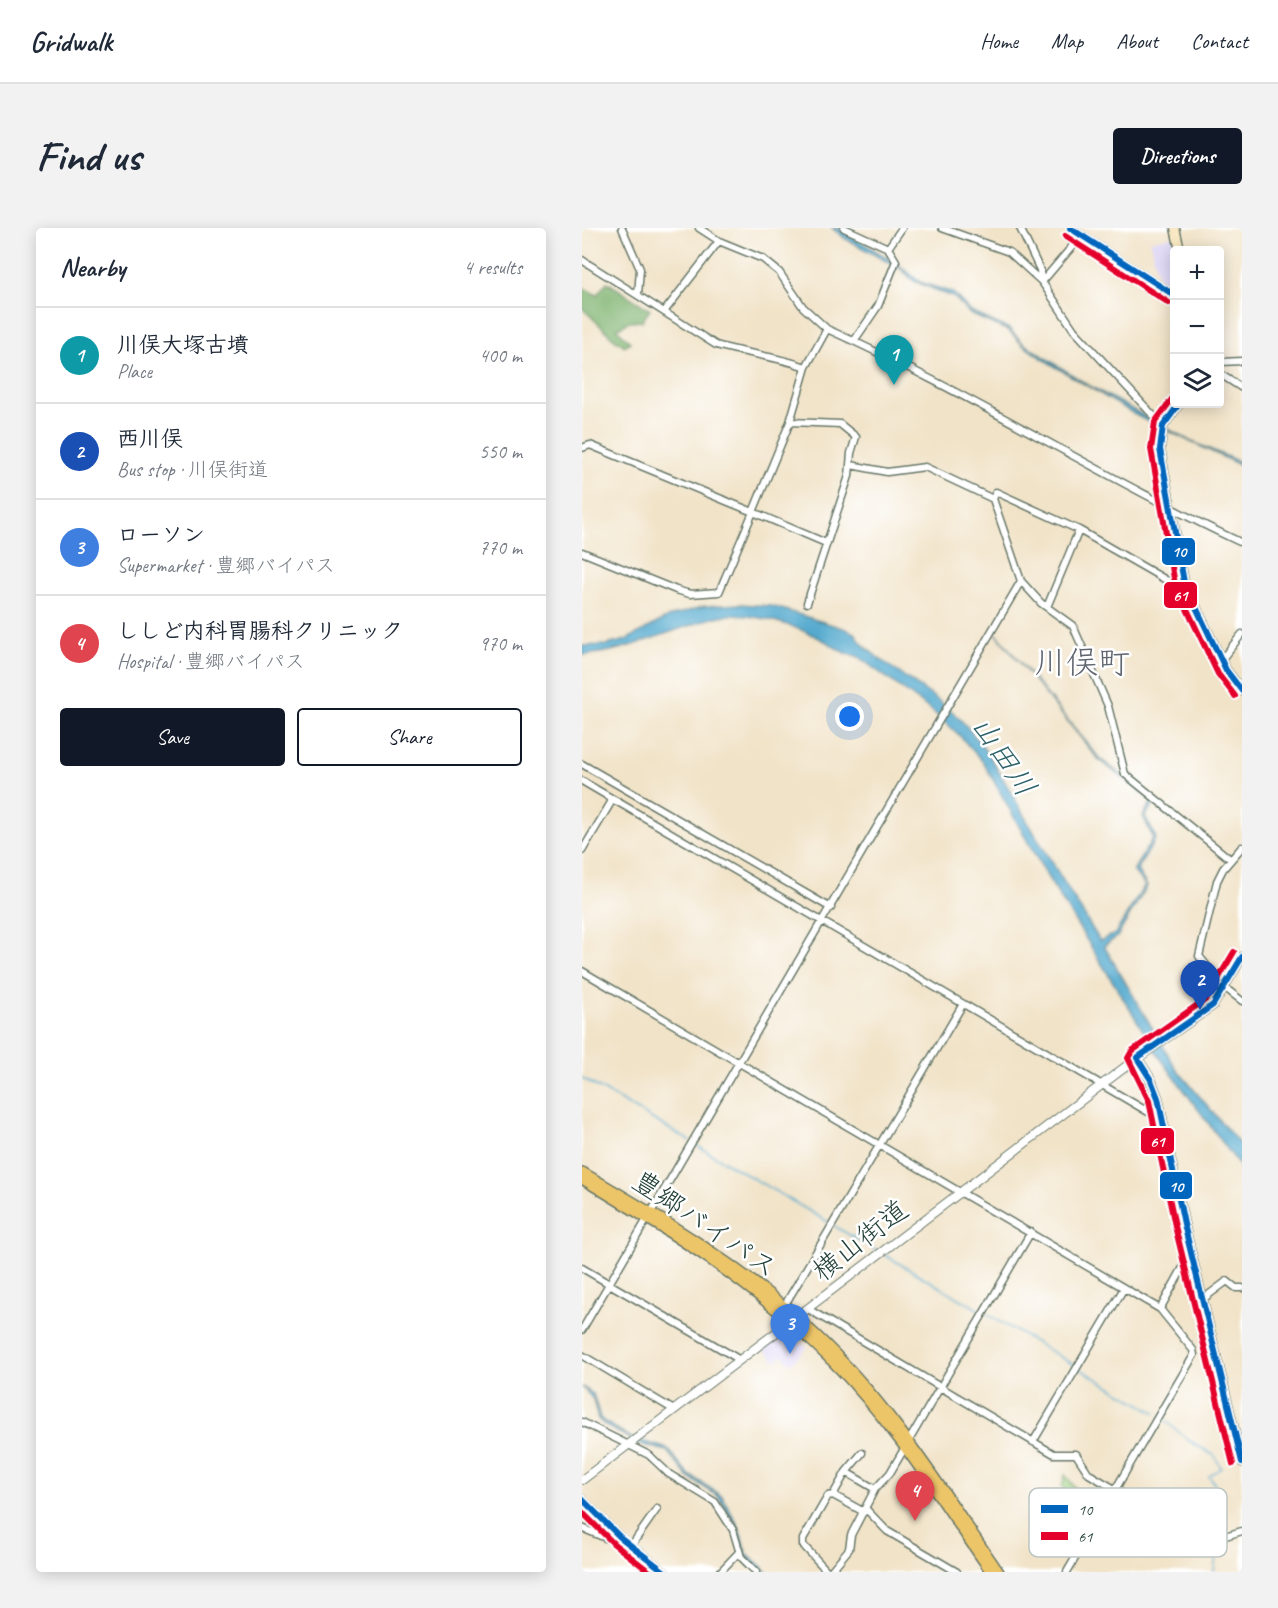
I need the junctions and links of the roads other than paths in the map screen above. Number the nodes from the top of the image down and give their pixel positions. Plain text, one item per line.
1 (699, 228) edge
2 (844, 228) edge
3 (902, 228) edge
4 (942, 228) edge
5 (1020, 228) edge
6 (1070, 228) edge
7 (1175, 228) edge
8 (623, 229) edge
9 (1082, 236) junction
10 (719, 241) junction
11 (1179, 246) edge
12 (888, 248) junction
13 (582, 260) edge
14 (1041, 282) junction
15 (1170, 292) edge
16 (638, 295) junction
17 (664, 312) junction
18 (827, 329) junction
19 (854, 341) junction
20 (1242, 361) edge
21 (1224, 362) edge
22 (806, 367) junction
23 (1224, 377) edge
24 (1242, 388) edge
25 (1176, 408) edge
26 (790, 422) junction
27 (1163, 426) junction
28 (582, 448) edge
29 (851, 465) junction
30 (993, 499) junction
31 (1171, 510) junction
32 (753, 512) junction
33 (1079, 530) junction
34 (826, 543) junction
35 (1242, 543) edge
36 (582, 552) edge
37 (1021, 581) junction
38 (1187, 592) junction
39 (807, 603) dead end
40 (1047, 607) junction
41 (1242, 634) edge
42 (1221, 660) junction
43 (1242, 691) edge
44 (582, 764) edge
45 (582, 781) edge
46 (613, 799) junction
47 (582, 850) edge
48 (1241, 850) edge
49 (1230, 859) junction
50 (831, 908) junction
51 (823, 922) junction
52 (1242, 957) edge
53 (582, 971) edge
54 (1224, 987) junction
55 (1242, 1001) edge
56 (963, 1004) junction
57 (1137, 1058) junction
58 (740, 1064) junction
59 (1101, 1084) junction
60 (1162, 1120) junction
61 (880, 1146) junction
62 (584, 1179) edge
63 (960, 1192) junction
64 (651, 1215) junction
65 (1030, 1232) junction
66 (1191, 1253) junction
67 (582, 1268) edge
68 (609, 1284) junction
69 (1125, 1288) junction
70 (1242, 1288) edge
71 (1203, 1299) junction
72 (782, 1309) junction
73 (808, 1309) junction
74 (1160, 1309) junction
75 (793, 1320) junction
76 (582, 1330) edge
77 (582, 1355) edge
78 (740, 1360) junction
79 (940, 1387) junction
80 (674, 1410) junction
81 (582, 1422) edge
82 (1033, 1442) junction
83 (629, 1444) junction
84 (907, 1444) junction
85 (861, 1453) dead end
86 (1242, 1462) edge
87 (846, 1472) junction
88 (582, 1480) edge
89 (1112, 1488) edge
90 (1116, 1488) edge
91 (875, 1489) junction
92 (833, 1495) junction
93 (582, 1499) edge
94 (657, 1509) dead end
95 (865, 1510) junction
96 (582, 1528) edge
97 (1242, 1532) edge
98 (1227, 1536) edge
99 (634, 1549) junction
100 (740, 1552) junction
101 (1076, 1557) edge
102 (993, 1571) edge
103 (665, 1572) edge
104 (720, 1572) edge
105 (755, 1572) edge
106 (829, 1572) edge
107 (957, 1572) edge
108 (1067, 1572) edge

1 - 10 street
2 - 12 street
3 - 12 street
4 - 14 street
5 - 14 street
6 - 9 street
7 - 11 main road
8 - 16 street
9 - 14 street
9 - 15 street
10 - 17 street
10 - 18 street
12 - 19 street
13 - 16 street
14 - 27 street
16 - 17 street
17 - 22 street
18 - 19 street
18 - 22 street
19 - 31 street
20 - 21 street
22 - 26 street
23 - 24 street
25 - 27 main road
26 - 29 street
26 - 32 street
27 - 31 main road
28 - 32 street
29 - 30 street
29 - 34 street
30 - 33 street
30 - 37 street
31 - 35 street
31 - 38 main road
32 - 34 street
32 - 36 street
33 - 38 street
33 - 40 street
34 - 39 street
37 - 40 street
37 - 50 street
38 - 42 main road
40 - 49 street
41 - 42 street
42 - 43 main road
44 - 50 street
45 - 46 street
46 - 47 street
46 - 51 street
48 - 49 street
49 - 54 street
50 - 51 street
51 - 56 street
51 - 58 street
52 - 54 main road
53 - 58 street
54 - 55 street
54 - 57 main road
56 - 59 street
56 - 61 street
57 - 59 street, 横山街道
57 - 60 main road
58 - 61 street
58 - 64 street
59 - 60 street
59 - 63 street, 横山街道
60 - 66 main road
61 - 63 street
61 - 72 street
62 - 64 main road, 豊郷バイパス
63 - 65 street
63 - 73 street, 横山街道
64 - 68 street
64 - 72 main road, 豊郷バイパス
65 - 69 street
65 - 79 street
66 - 71 main road
66 - 74 street
67 - 68 street
68 - 76 street
68 - 78 street
69 - 74 street
69 - 82 street
70 - 71 street
71 - 86 main road
72 - 75 main road, 豊郷バイパス
73 - 75 street, 横山街道
73 - 79 street
74 - 90 street
75 - 78 street, 横山街道
75 - 84 main road, 豊郷バイパス
77 - 80 street
78 - 80 street, 横山街道
79 - 82 street
79 - 84 street
80 - 83 street, 横山街道
81 - 83 street
82 - 89 street
83 - 88 street, 横山街道
83 - 100 street
84 - 91 street
84 - 102 main road, 豊郷バイパス
85 - 87 street
87 - 91 street
87 - 92 street
91 - 95 street
92 - 95 street
92 - 106 street
93 - 99 street
94 - 99 street
95 - 106 street
95 - 107 street
96 - 99 street
97 - 98 street
99 - 103 street
100 - 104 street
100 - 105 street
101 - 108 street

